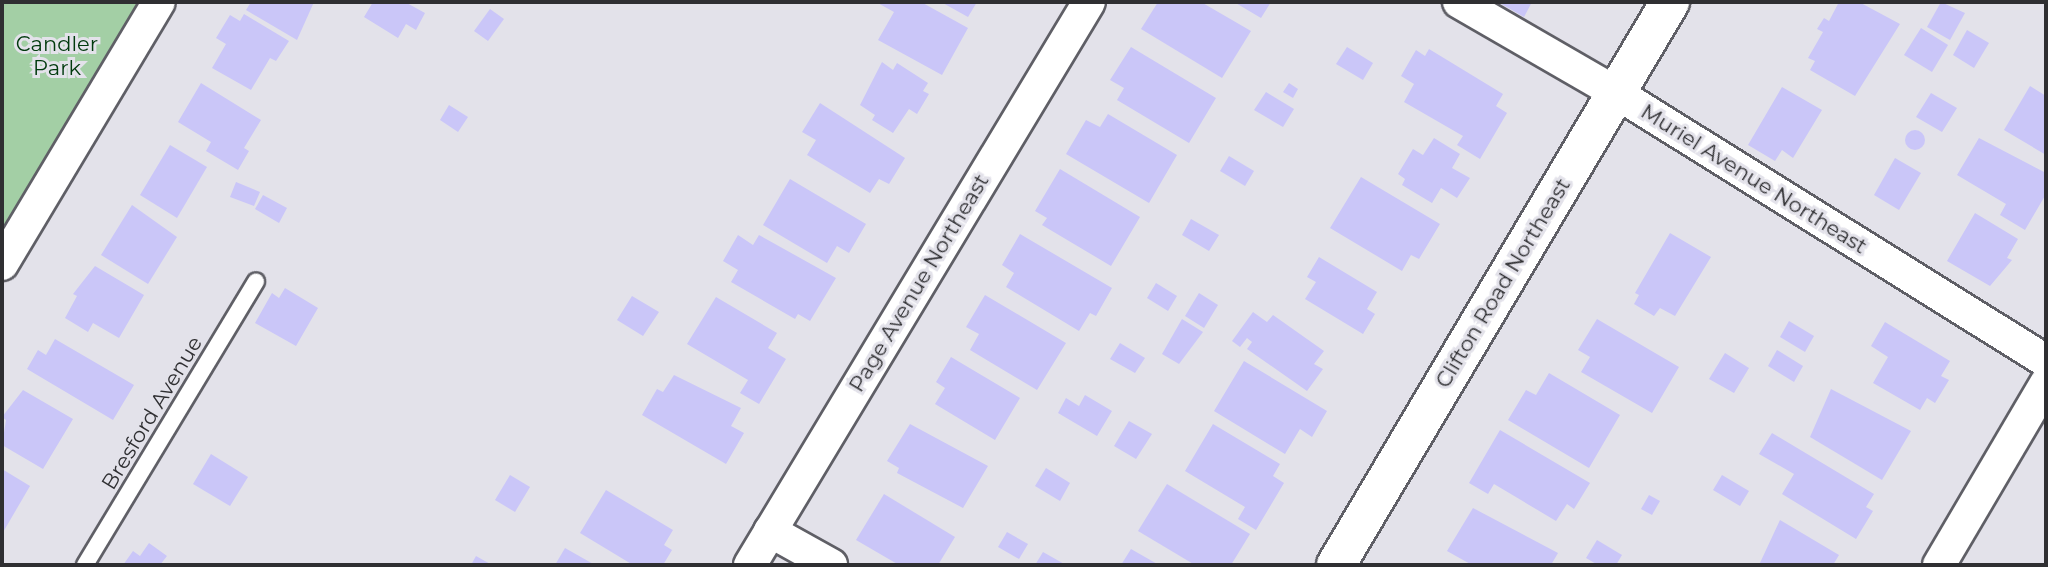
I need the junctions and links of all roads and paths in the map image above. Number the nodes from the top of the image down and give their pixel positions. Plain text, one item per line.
1 (159, 2) edge
2 (1088, 2) edge
3 (1459, 2) edge
4 (1670, 2) edge
5 (1615, 92) junction
6 (2, 264) edge
7 (256, 282) dead end
8 (2046, 361) edge
9 (2046, 383) edge
10 (771, 531) junction
11 (85, 565) edge
12 (750, 565) edge
13 (831, 565) edge
14 (1336, 565) edge
15 (1939, 565) edge

1 - 6 street
2 - 10 street, Page Avenue Northeast
3 - 5 street, Muriel Avenue Northeast
4 - 5 street, Clifton Road Northeast
5 - 8 street, Muriel Avenue Northeast
5 - 14 street, Clifton Road Northeast
7 - 11 lane, Bresford Avenue
9 - 15 street
10 - 12 street, Page Avenue Northeast
10 - 13 street

